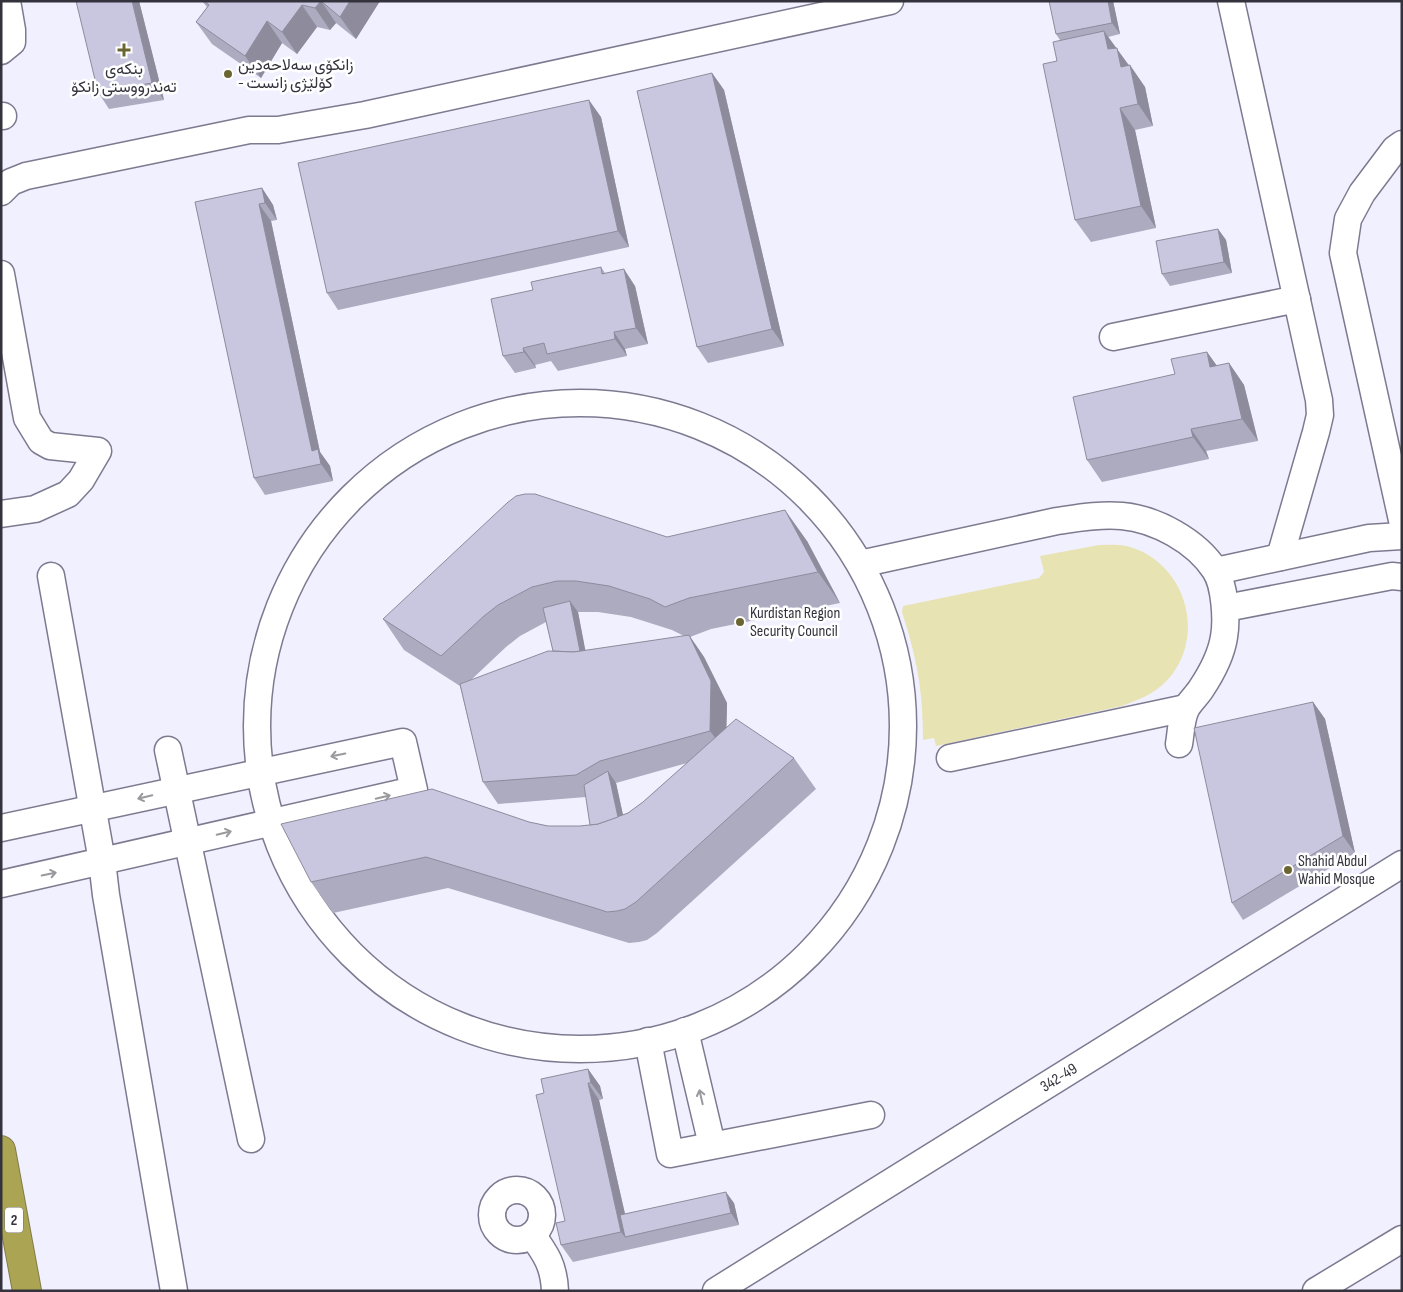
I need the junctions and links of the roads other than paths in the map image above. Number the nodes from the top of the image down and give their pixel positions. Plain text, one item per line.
1 (7, 1) edge
2 (890, 1) edge
3 (1231, 1) edge
4 (1, 51) edge
5 (1402, 144) edge
6 (1, 192) edge
7 (1, 274) edge
8 (1297, 298) junction
9 (1113, 338) dead end
10 (1, 514) edge
11 (1402, 520) edge
12 (1402, 536) edge
13 (1308, 551) junction
14 (1280, 557) junction
15 (860, 564) junction
16 (1216, 571) junction
17 (52, 576) dead end
18 (1402, 577) edge
19 (1318, 590) junction
20 (1226, 608) junction
21 (1186, 708) junction
22 (1179, 744) dead end
23 (168, 750) dead end
24 (950, 758) dead end
25 (259, 772) junction
26 (176, 790) junction
27 (92, 809) junction
28 (271, 822) junction
29 (1, 828) edge
30 (187, 841) junction
31 (102, 861) junction
32 (1402, 864) edge
33 (1, 884) edge
34 (686, 1031) junction
35 (648, 1041) junction
36 (871, 1115) dead end
37 (251, 1139) dead end
38 (712, 1145) junction
39 (1, 1150) edge
40 (532, 1234) dead end
41 (1402, 1239) edge
42 (27, 1291) edge
43 (174, 1291) edge
44 (555, 1291) edge
45 (716, 1291) edge
46 (1316, 1291) edge

1 - 4 street
2 - 6 street
3 - 8 street
5 - 11 street
7 - 10 street
8 - 9 street
8 - 14 street
12 - 13 street
13 - 14 street
13 - 19 street
14 - 16 street
15 - 16 street
15 - 25 street
15 - 34 street
16 - 20 street
17 - 27 street
18 - 19 street
19 - 20 street
20 - 21 street
21 - 22 street
21 - 24 street
23 - 26 street
25 - 26 street
25 - 28 street
28 -> 25 street
26 -> 27 street
26 - 30 street
27 - 29 street
27 - 31 street
30 -> 28 street
28 - 35 street
30 - 31 street
30 - 37 street
33 -> 31 street
31 - 43 street
32 - 45 street, 342-49
34 - 35 street
38 -> 34 street
35 - 38 street
36 - 38 street
39 - 42 highway, 2
40 - 44 street
41 - 46 street

